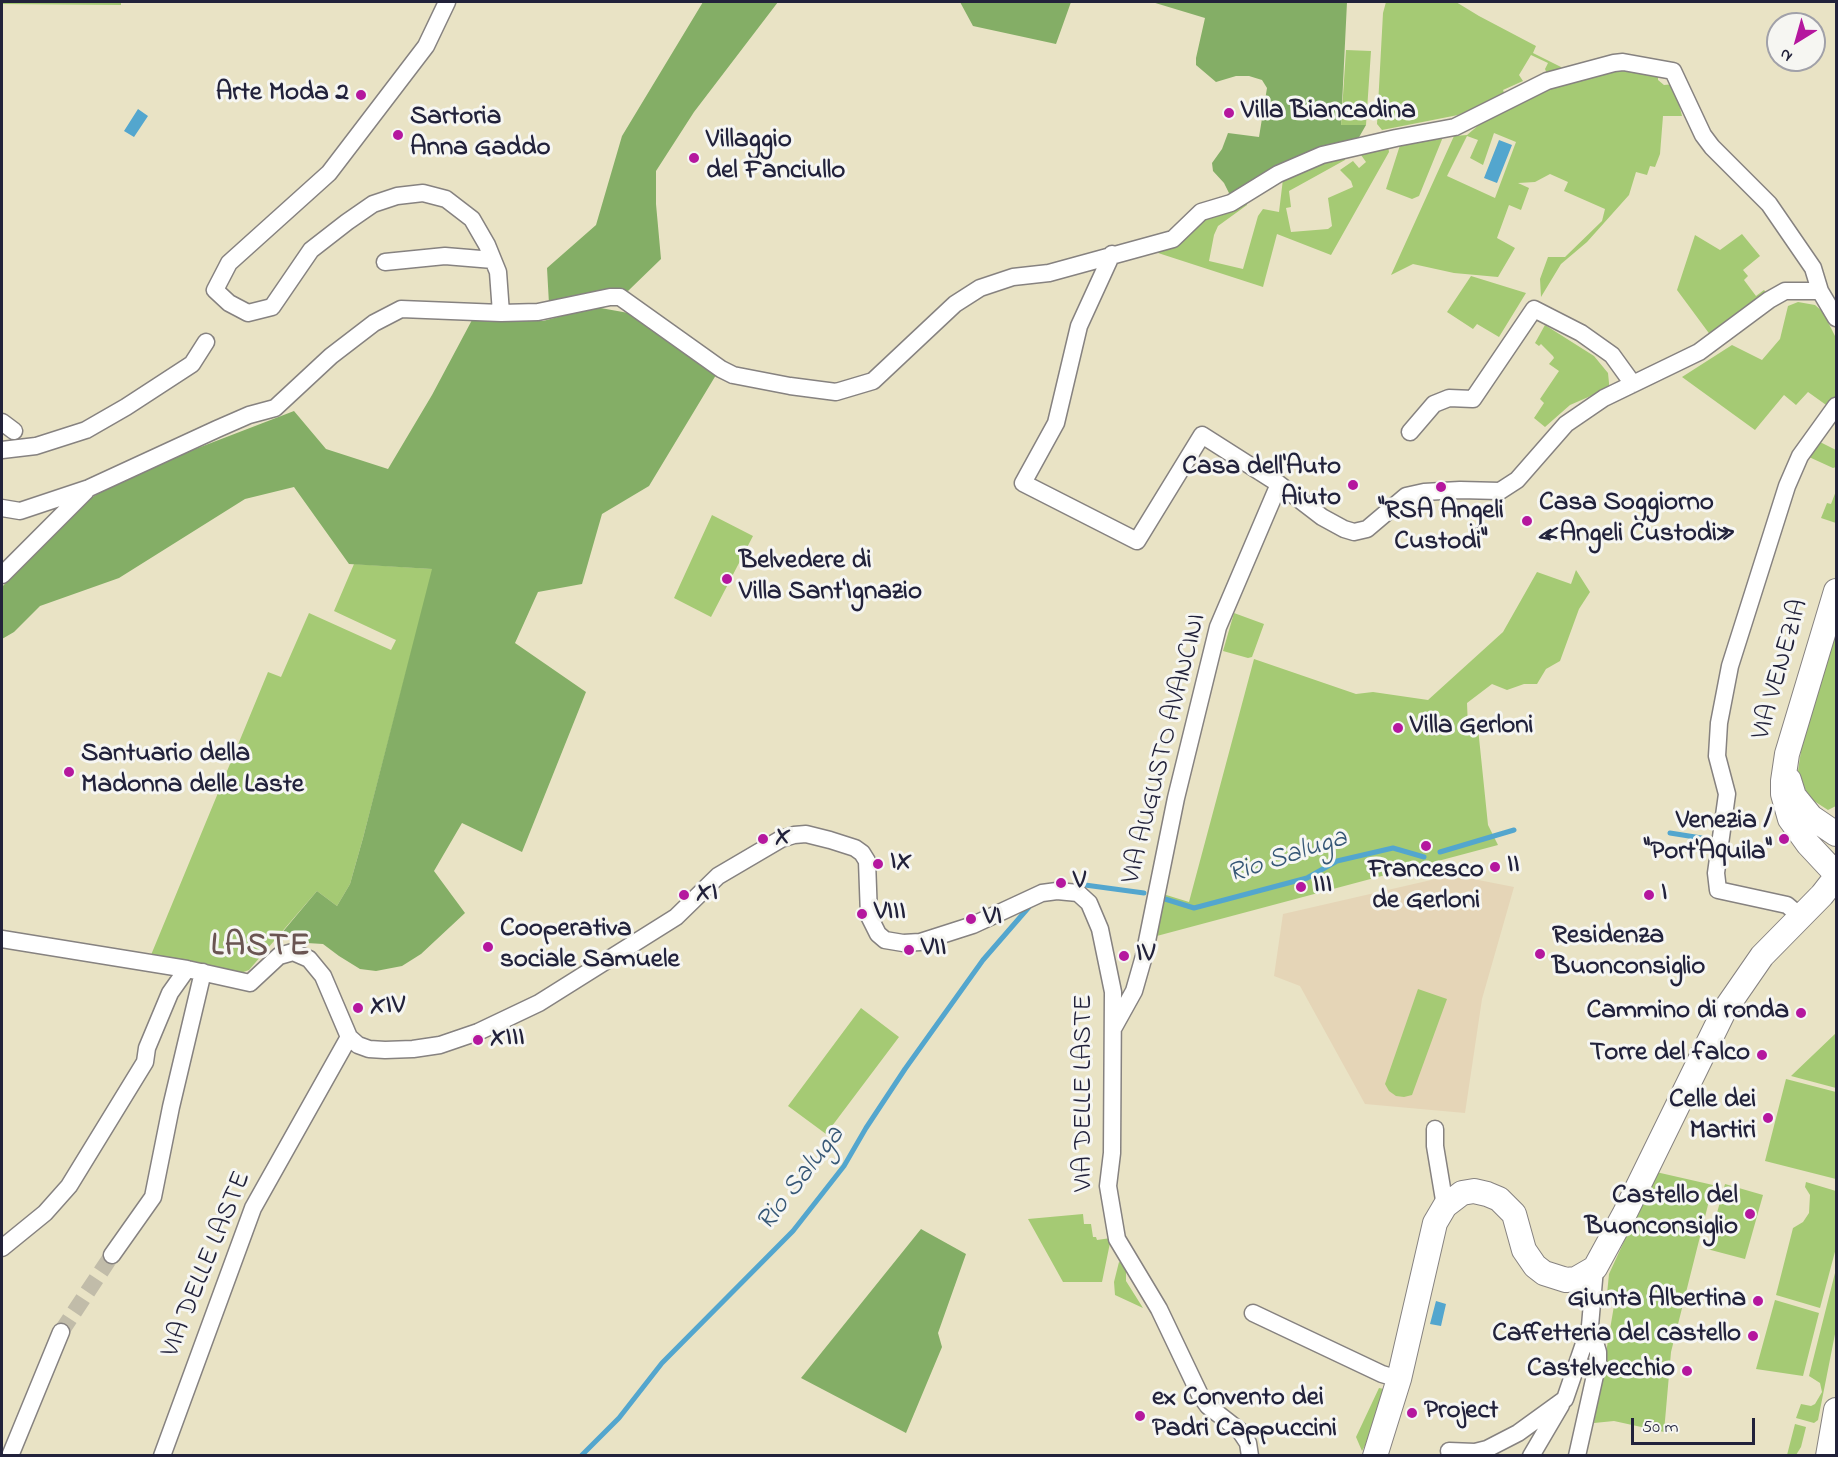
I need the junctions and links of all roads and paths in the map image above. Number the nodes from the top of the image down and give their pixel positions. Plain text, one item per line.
1 (447, 2) edge
2 (1112, 254) junction
3 (493, 260) junction
4 (385, 262) dead end
5 (1820, 291) junction
6 (501, 312) junction
7 (1836, 318) edge
8 (206, 342) dead end
9 (1634, 384) junction
10 (1836, 406) edge
11 (1410, 432) dead end
12 (2, 450) edge
13 (1279, 484) junction
14 (88, 488) junction
15 (2, 508) edge
16 (2, 575) edge
17 (1836, 591) edge
18 (1785, 766) junction
19 (1836, 834) edge
20 (1832, 882) edge
21 (1800, 916) junction
22 (2, 939) edge
23 (195, 970) junction
24 (1114, 1028) junction
25 (349, 1037) junction
26 (1435, 1129) dead end
27 (1445, 1206) junction
28 (2, 1248) edge
29 (112, 1255) tunnel mouth
30 (1595, 1268) junction
31 (1253, 1313) dead end
32 (1590, 1326) junction
33 (61, 1332) tunnel mouth
34 (1399, 1379) junction
35 (1564, 1399) junction
36 (1836, 1410) edge
37 (1449, 1451) dead end
38 (10, 1455) edge
39 (162, 1455) edge
40 (1250, 1455) edge
41 (1375, 1455) edge
42 (1531, 1455) edge
43 (1577, 1455) edge
44 (1828, 1455) edge

1 - 3 street
2 - 5 street
2 - 6 street
2 - 13 street
3 - 4 street
3 - 6 street
5 - 7 street
5 - 9 street
6 - 14 street
8 - 12 street
9 - 11 street
9 - 13 street
10 - 21 street
13 - 24 street, VIA AUGUSTO AVANCINI
14 - 15 street
14 - 16 street
17 - 18 street, VIA VENEZIA
18 - 19 street, VIA VENEZIA
18 - 20 street, VIA VENEZIA
20 - 21 street
21 - 30 street
22 - 23 street
23 - 25 street
23 - 28 street
23 - 29 street
24 - 25 street, VIA DELLE LASTE
24 - 40 street, VIA DELLE LASTE
25 - 39 street, VIA DELLE LASTE
26 - 27 street
27 - 30 street
27 - 34 street
30 - 32 street
31 - 34 street
32 - 35 street
32 - 43 street
33 - 38 street
34 - 41 street
35 - 37 street
35 - 42 street
36 - 44 street

